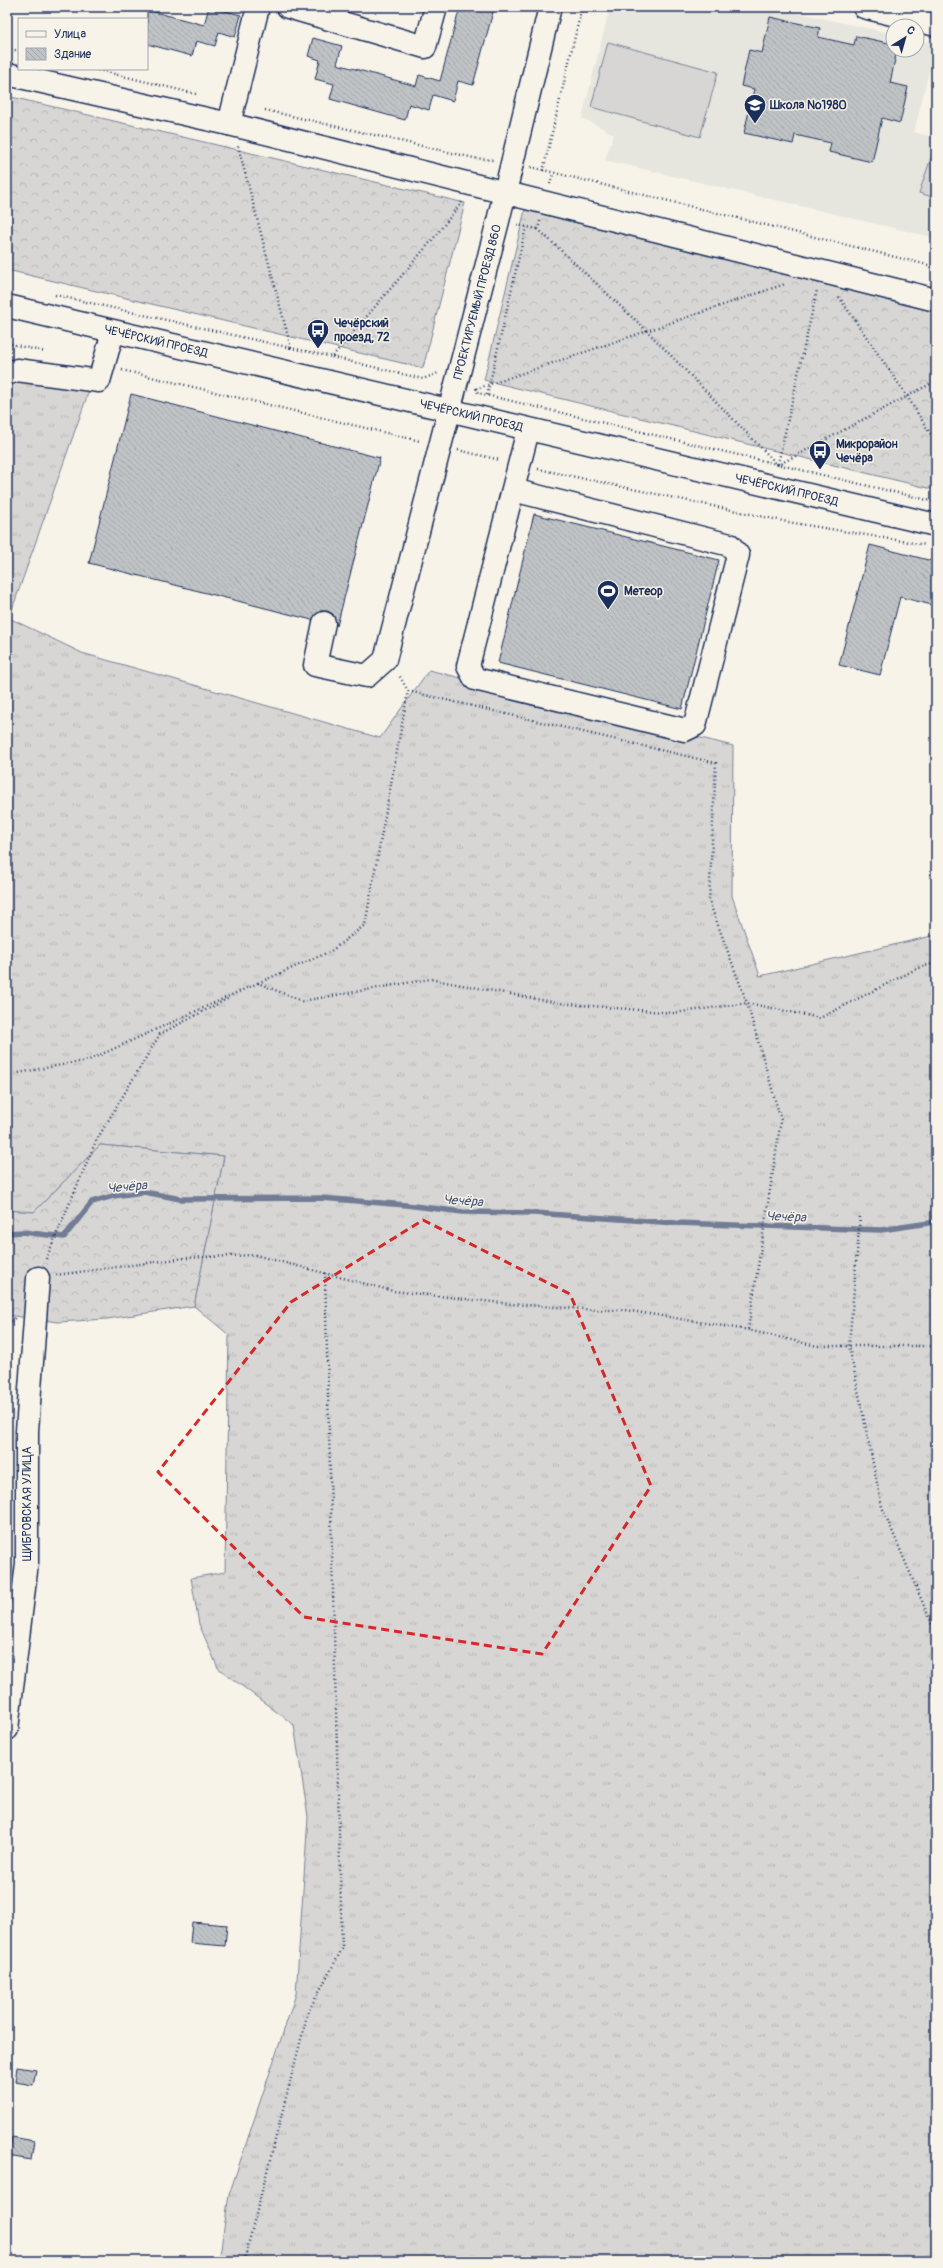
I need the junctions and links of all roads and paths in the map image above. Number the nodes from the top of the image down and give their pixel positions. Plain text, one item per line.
1 (258, 7) edge
2 (288, 7) edge
3 (436, 7) edge
4 (550, 7) edge
5 (582, 7) edge
6 (864, 7) edge
7 (936, 25) edge
8 (7, 48) edge
9 (18, 51) edge
10 (7, 74) edge
11 (233, 133) junction
12 (543, 171) dead end
13 (553, 174) dead end
14 (505, 192) junction
15 (464, 198) dead end
16 (545, 202) junction
17 (526, 227) dead end
18 (821, 271) junction
19 (792, 281) dead end
20 (53, 294) dead end
21 (936, 300) edge
22 (7, 306) edge
23 (113, 332) junction
24 (647, 332) junction
25 (7, 343) edge
26 (291, 348) junction
27 (52, 353) dead end
28 (103, 366) junction
29 (7, 374) edge
30 (936, 381) edge
31 (490, 383) junction
32 (476, 389) dead end
33 (487, 395) dead end
34 (907, 396) junction
35 (448, 411) junction
36 (589, 420) dead end
37 (528, 430) junction
38 (936, 443) edge
39 (440, 446) junction
40 (519, 465) junction
41 (778, 465) junction
42 (513, 490) junction
43 (936, 502) edge
44 (934, 535) edge
45 (324, 623) dead end
46 (385, 660) junction
47 (408, 691) junction
48 (936, 963) edge
49 (258, 983) junction
50 (747, 1003) junction
51 (7, 1075) edge
52 (860, 1217) dead end
53 (46, 1258) dead end
54 (325, 1272) junction
55 (38, 1278) joint
56 (748, 1330) junction
57 (849, 1346) junction
58 (936, 1346) edge
59 (936, 1634) edge
60 (7, 1729) edge
61 (244, 2261) edge

1 - 11 street
2 - 3 street
4 - 14 street, ПРОЕКТИРУЕМЫЙ ПРОЕЗД 860
5 - 12 path
6 - 7 street
8 - 9 path
10 - 11 street
11 - 14 street
11 - 26 path
13 - 16 path
14 - 16 street
14 - 35 street, ПРОЕКТИРУЕМЫЙ ПРОЕЗД 860
15 - 26 path
16 - 18 street
16 - 24 path
17 - 31 path
18 - 21 street
18 - 34 path
18 - 41 path
19 - 24 path
20 - 26 path
22 - 23 street, ЧЕЧЁРСКИЙ ПРОЕЗД
23 - 28 street
23 - 35 street, ЧЕЧЁРСКИЙ ПРОЕЗД
24 - 31 path
24 - 41 path
25 - 27 path
28 - 29 street
28 - 39 path
30 - 34 path
31 - 32 path
31 - 33 path
34 - 38 path
34 - 41 path
35 - 37 street, ЧЕЧЁРСКИЙ ПРОЕЗД
35 - 39 street, ПРОЕКТИРУЕМЫЙ ПРОЕЗД 860
36 - 41 path
37 - 40 street
37 - 44 street, ЧЕЧЁРСКИЙ ПРОЕЗД
39 - 40 path
39 - 46 street, ПРОЕКТИРУЕМЫЙ ПРОЕЗД 860
40 - 42 street
40 - 44 path
41 - 43 path
42 - 42 street
45 - 46 street
46 - 47 path
47 - 49 path
47 - 50 path
48 - 50 path
49 - 50 path
49 - 51 path
49 - 53 path
50 - 56 path
52 - 57 path
54 - 55 path
54 - 56 path
54 - 61 path
55 - 60 street, ЩИБРОВСКАЯ УЛИЦА
56 - 57 path
57 - 58 path
57 - 59 path

